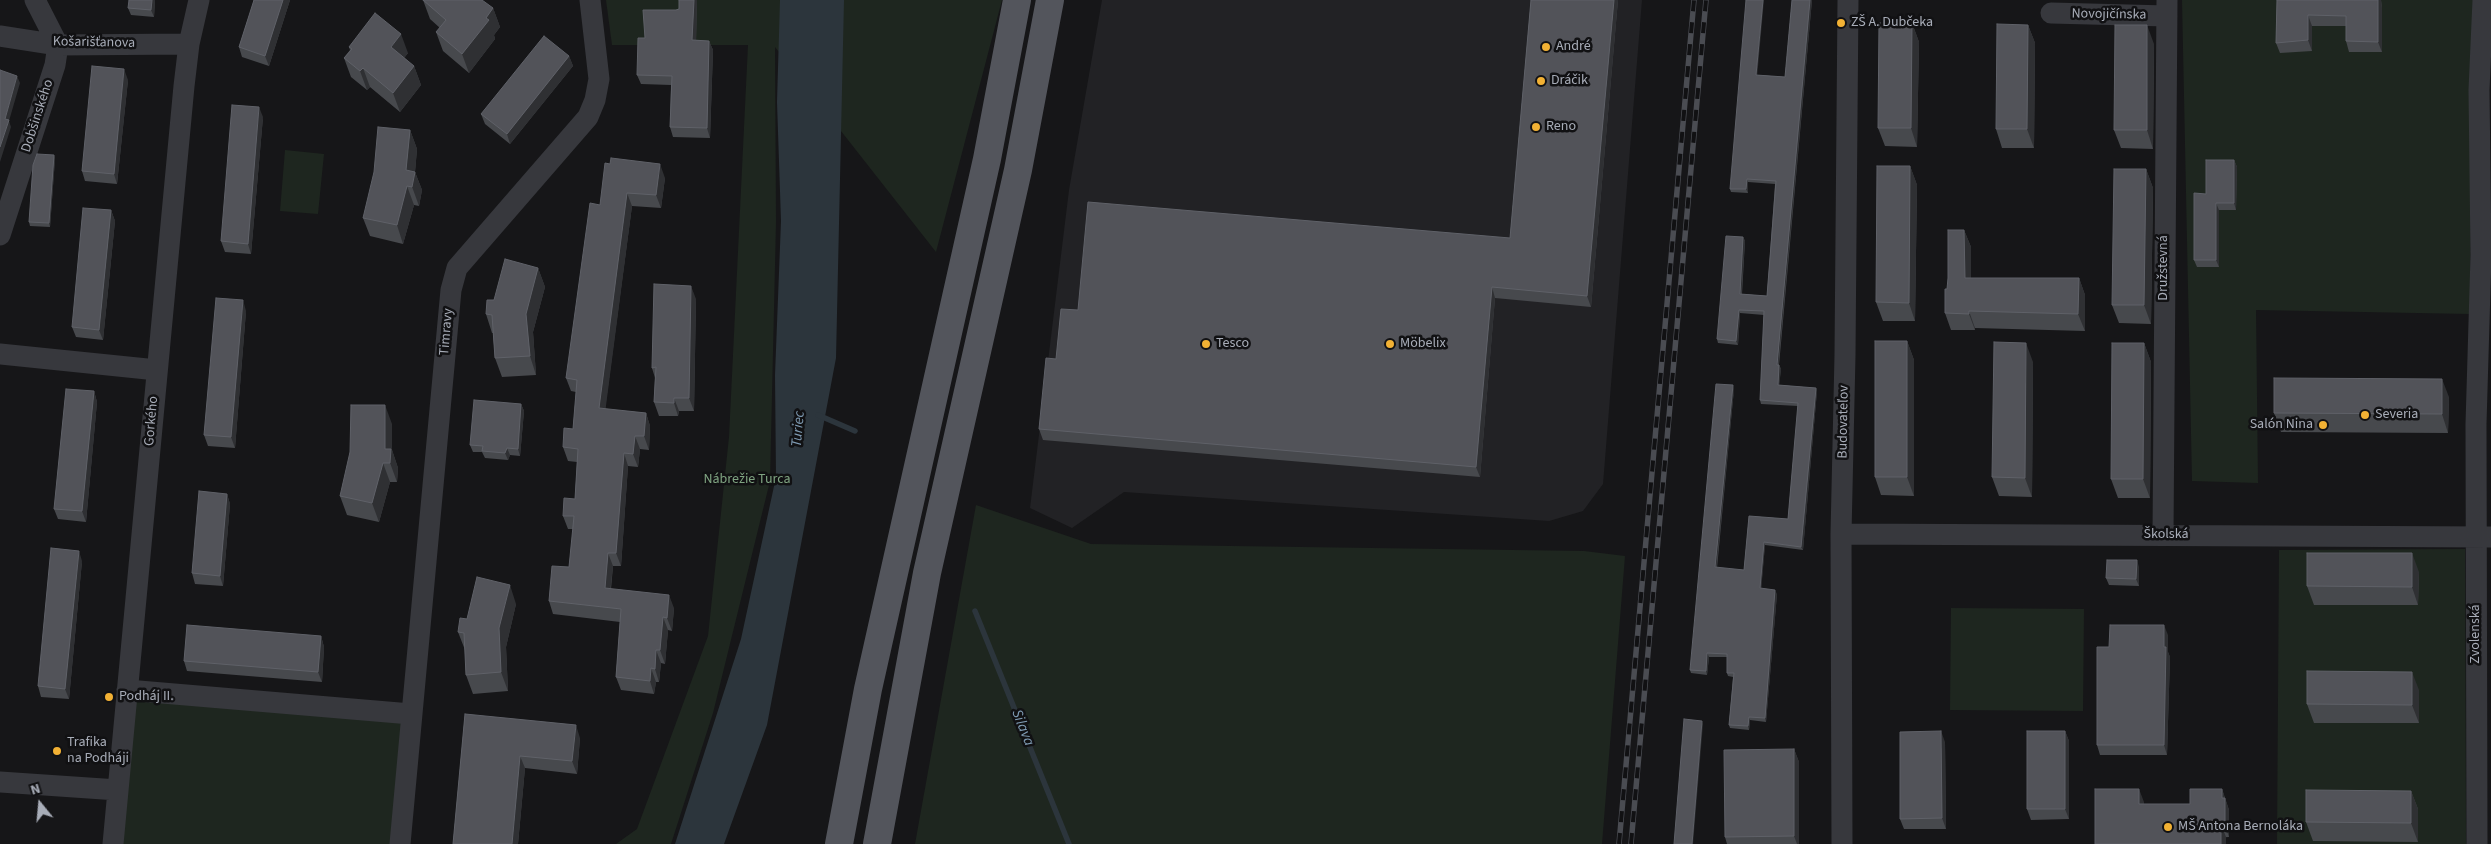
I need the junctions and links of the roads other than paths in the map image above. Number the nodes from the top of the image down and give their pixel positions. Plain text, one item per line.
1 (35, 0) edge
2 (199, 0) edge
3 (590, 0) edge
4 (1017, 0) edge
5 (1050, 0) edge
6 (1848, 0) edge
7 (2483, 0) edge
8 (2167, 8) edge
9 (2051, 13) dead end
10 (0, 36) edge
11 (189, 44) junction
12 (58, 45) junction
13 (2485, 82) edge
14 (0, 235) edge
15 (2486, 255) edge
16 (0, 354) edge
17 (157, 370) junction
18 (2484, 424) edge
19 (1841, 534) junction
20 (2163, 535) junction
21 (2484, 537) edge
22 (127, 690) junction
23 (411, 714) junction
24 (0, 782) edge
25 (118, 790) junction
26 (113, 844) edge
27 (400, 844) edge
28 (839, 844) edge
29 (877, 844) edge
30 (1842, 844) edge
31 (2477, 844) edge

1 - 12 street
2 - 11 street, Gorkého
3 - 23 street, Timravy
4 - 28 main road
5 - 29 main road
6 - 19 street, Budovateľov
7 - 13 street, Zvolenská
8 - 9 street, Novojičínska
8 - 20 street, Družstevná
10 - 12 street, Košarišťanova
11 - 12 street, Košarišťanova
11 - 17 street, Gorkého
12 - 14 street, Dobšinského
13 - 15 street, Zvolenská
15 - 18 street, Zvolenská
16 - 17 street
17 - 22 street, Gorkého
18 - 21 street, Zvolenská
19 - 20 street, Školská
19 - 30 street, Budovateľov
20 - 21 street, Školská
21 - 31 street, Zvolenská
22 - 23 street
22 - 25 street, Gorkého
23 - 27 street, Timravy
24 - 25 street
25 - 26 street, Gorkého

